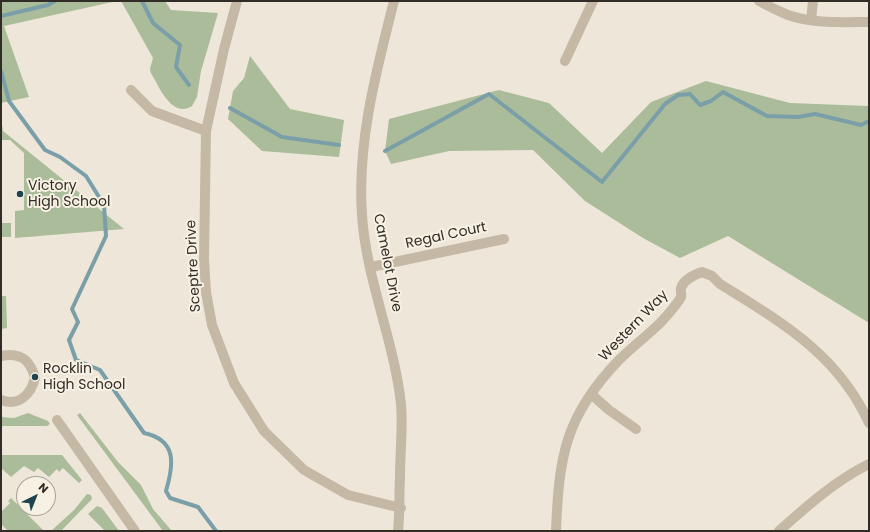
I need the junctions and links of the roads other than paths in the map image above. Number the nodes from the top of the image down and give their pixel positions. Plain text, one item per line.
1 (237, 1) edge
2 (394, 1) edge
3 (593, 1) edge
4 (759, 1) edge
5 (813, 1) edge
6 (811, 20) junction
7 (869, 22) edge
8 (565, 61) dead end
9 (131, 90) dead end
10 (206, 131) junction
11 (504, 238) dead end
12 (371, 267) junction
13 (1, 356) edge
14 (591, 394) junction
15 (1, 400) edge
16 (57, 420) dead end
17 (869, 423) edge
18 (636, 429) dead end
19 (869, 464) edge
20 (401, 508) junction
21 (136, 531) edge
22 (398, 531) edge
23 (556, 531) edge
24 (779, 531) edge

1 - 10 street, Sceptre Drive
2 - 12 street, Camelot Drive
3 - 8 street
4 - 6 street
5 - 6 street
6 - 7 street
9 - 10 street
10 - 20 street, Sceptre Drive
11 - 12 street, Regal Court
12 - 20 street, Camelot Drive
13 - 15 street
14 - 17 street, Western Way
14 - 18 street
14 - 23 street, Western Way
16 - 21 street
19 - 24 street
20 - 22 street, Camelot Drive

